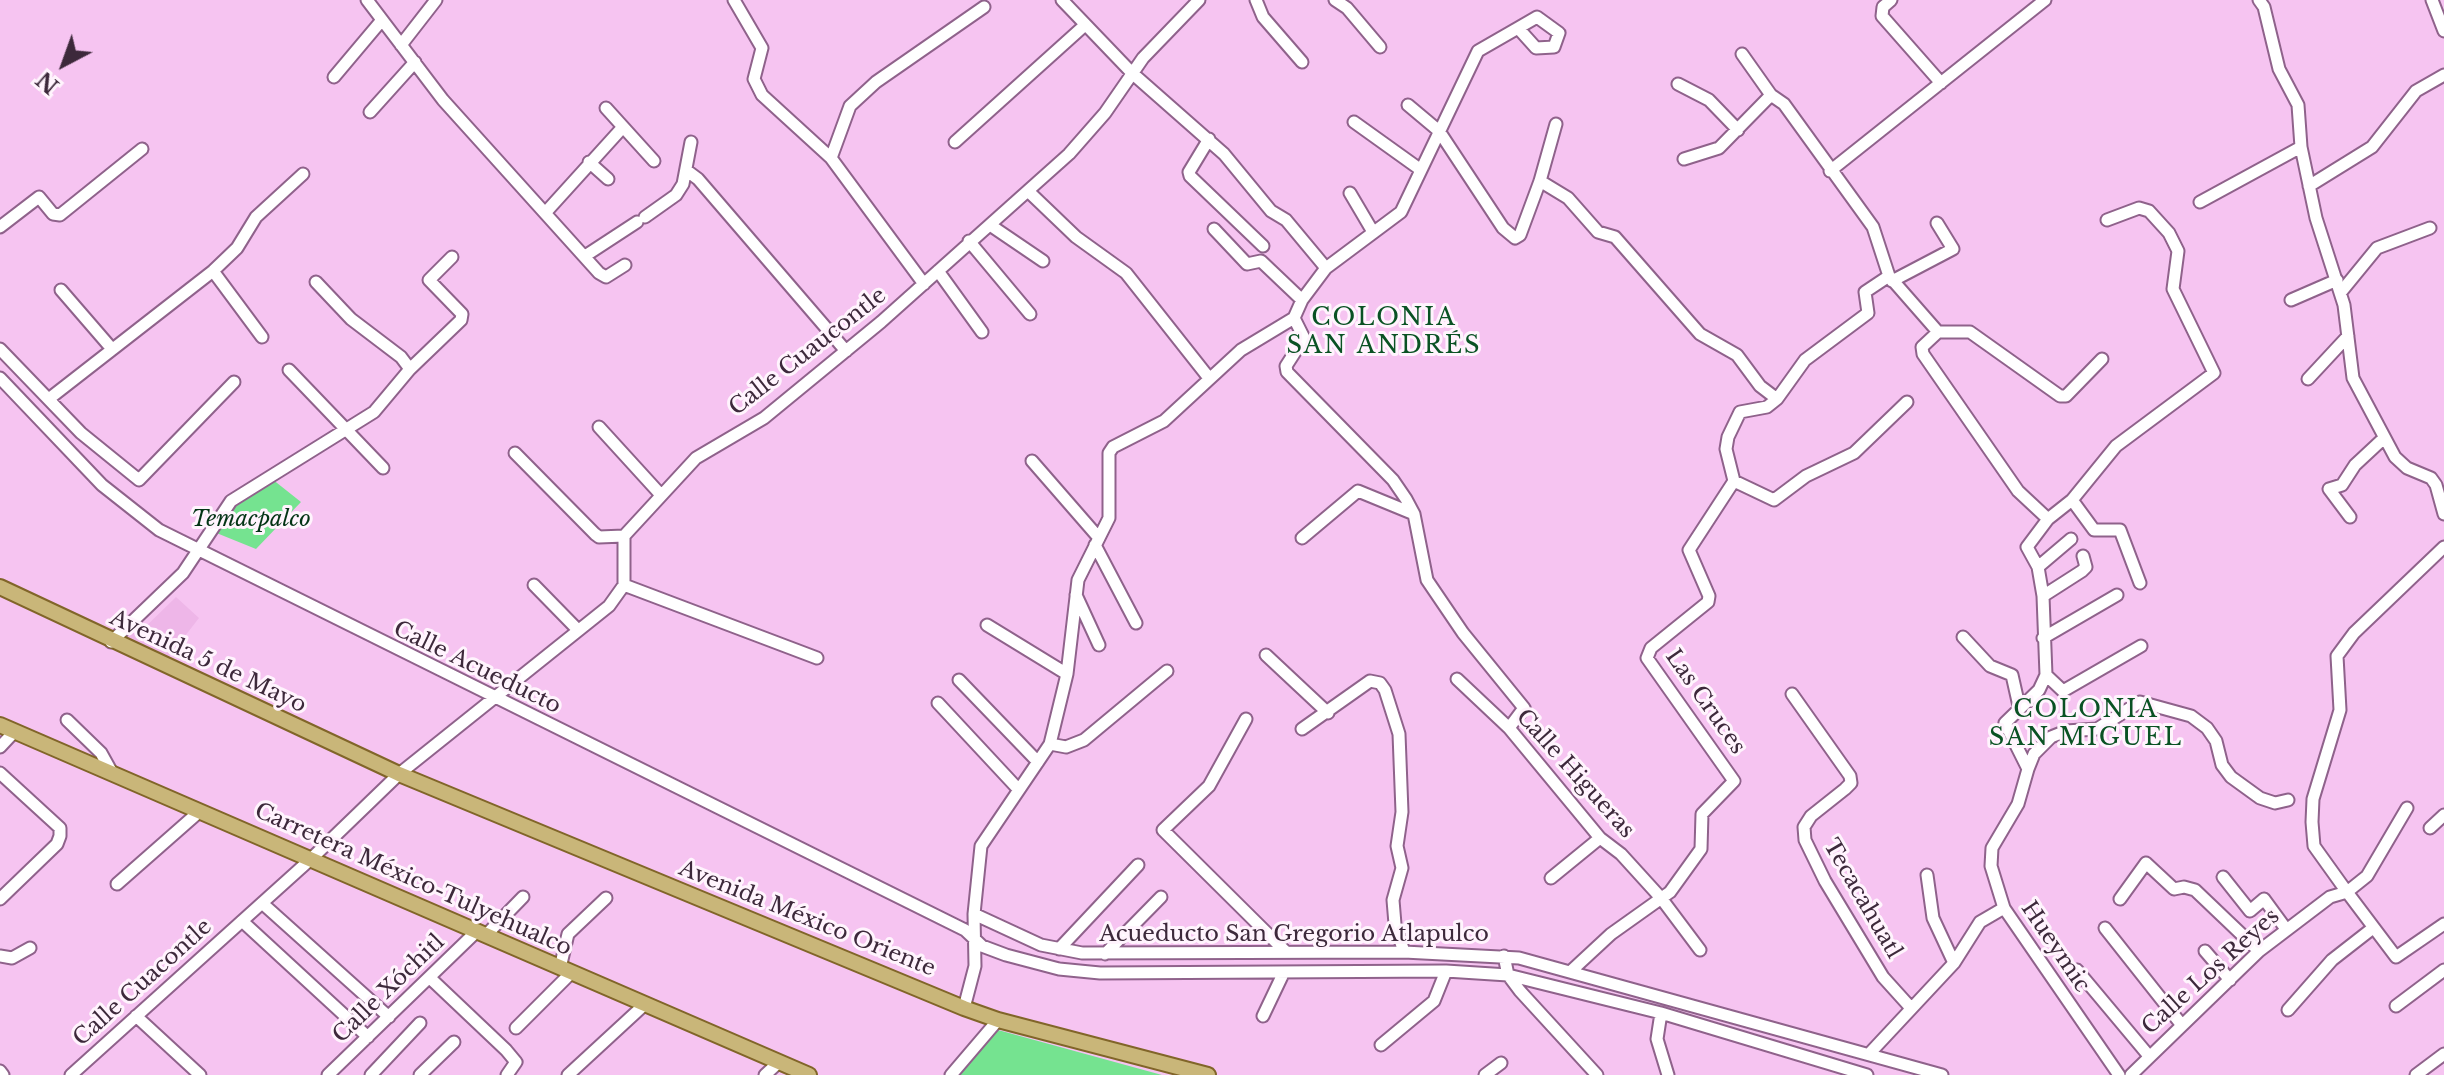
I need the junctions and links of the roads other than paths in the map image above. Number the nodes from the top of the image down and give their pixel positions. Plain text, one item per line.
1 (436, 0) edge
2 (734, 0) edge
3 (1062, 0) edge
4 (1199, 0) edge
5 (1256, 0) edge
6 (1335, 0) edge
7 (1891, 0) edge
8 (2045, 0) edge
9 (2259, 0) edge
10 (2432, 0) edge
11 (372, 2) edge
12 (984, 7) dead end
13 (382, 20) junction
14 (1085, 25) junction
15 (1518, 28) dead end
16 (2444, 31) edge
17 (401, 45) junction
18 (1380, 47) dead end
19 (1742, 54) dead end
20 (415, 62) junction
21 (1302, 62) dead end
22 (1132, 73) junction
23 (2444, 75) edge
24 (334, 77) dead end
25 (1941, 83) junction
26 (1678, 84) dead end
27 (1771, 95) junction
28 (1408, 105) dead end
29 (606, 108) dead end
30 (370, 112) dead end
31 (1354, 122) dead end
32 (1556, 124) dead end
33 (623, 127) junction
34 (1738, 130) junction
35 (1439, 131) junction
36 (1209, 139) junction
37 (691, 142) dead end
38 (955, 142) dead end
39 (2301, 147) junction
40 (142, 149) dead end
41 (831, 158) junction
42 (1684, 159) dead end
43 (654, 161) dead end
44 (589, 162) junction
45 (686, 170) junction
46 (1421, 170) junction
47 (1830, 171) junction
48 (303, 174) dead end
49 (608, 179) dead end
50 (1540, 181) junction
51 (2309, 186) junction
52 (1028, 191) junction
53 (1350, 193) dead end
54 (2200, 202) dead end
55 (546, 212) junction
56 (2107, 220) dead end
57 (1937, 223) dead end
58 (990, 225) junction
59 (0, 227) edge
60 (2430, 228) dead end
61 (1214, 229) dead end
62 (1373, 232) junction
63 (969, 241) junction
64 (1263, 246) dead end
65 (585, 256) junction
66 (452, 257) dead end
67 (1043, 261) dead end
68 (625, 265) dead end
69 (1326, 268) junction
70 (213, 271) junction
71 (938, 271) junction
72 (1890, 278) junction
73 (316, 282) dead end
74 (924, 284) junction
75 (2339, 286) junction
76 (61, 290) dead end
77 (1302, 300) junction
78 (2291, 300) dead end
79 (1030, 314) dead end
80 (1294, 318) junction
81 (982, 332) dead end
82 (1938, 332) junction
83 (2348, 336) junction
84 (262, 337) dead end
85 (0, 349) edge
86 (112, 349) junction
87 (846, 351) junction
88 (2102, 359) dead end
89 (410, 369) junction
90 (289, 370) dead end
91 (0, 378) edge
92 (1209, 378) junction
93 (2308, 379) dead end
94 (234, 382) dead end
95 (50, 398) junction
96 (1777, 399) junction
97 (1907, 402) dead end
98 (599, 427) dead end
99 (343, 429) junction
100 (2384, 438) junction
101 (515, 453) dead end
102 (1032, 461) dead end
103 (383, 468) dead end
104 (1734, 481) junction
105 (661, 495) junction
106 (2072, 500) junction
107 (1414, 514) junction
108 (2444, 514) edge
109 (2350, 517) dead end
110 (2048, 519) junction
111 (624, 536) junction
112 (1302, 538) dead end
113 (2071, 539) dead end
114 (1097, 541) junction
115 (2444, 547) edge
116 (198, 551) junction
117 (2083, 556) dead end
118 (2038, 567) junction
119 (2140, 583) dead end
120 (534, 585) dead end
121 (624, 585) junction
122 (0, 587) edge
123 (1076, 594) junction
124 (2117, 595) dead end
125 (2043, 596) junction
126 (1136, 623) dead end
127 (987, 625) dead end
128 (578, 630) junction
129 (1963, 637) dead end
130 (2043, 638) junction
131 (111, 642) junction
132 (1099, 645) dead end
133 (2141, 646) dead end
134 (1266, 655) dead end
135 (817, 658) dead end
136 (1167, 671) dead end
137 (1067, 674) junction
138 (2046, 675) junction
139 (1457, 679) dead end
140 (959, 680) dead end
141 (1792, 694) dead end
142 (491, 697) junction
143 (938, 703) dead end
144 (2019, 706) junction
145 (1328, 713) junction
146 (1246, 719) dead end
147 (67, 720) dead end
148 (0, 725) edge
149 (1509, 728) junction
150 (1302, 729) dead end
151 (15, 731) junction
152 (1050, 744) junction
153 (0, 747) edge
154 (1038, 762) junction
155 (2028, 769) junction
156 (111, 771) junction
157 (0, 773) edge
158 (399, 774) junction
159 (1019, 790) junction
160 (2288, 800) dead end
161 (2407, 808) dead end
162 (200, 811) junction
163 (2444, 815) edge
164 (2430, 828) dead end
165 (1600, 838) junction
166 (312, 858) junction
167 (1138, 865) dead end
168 (1927, 875) dead end
169 (2223, 877) dead end
170 (1551, 878) dead end
171 (117, 884) dead end
172 (2347, 892) junction
173 (523, 897) dead end
174 (1161, 897) dead end
175 (606, 898) dead end
176 (1661, 898) junction
177 (0, 899) edge
178 (2120, 899) dead end
179 (262, 903) junction
180 (2004, 908) junction
181 (974, 914) junction
182 (242, 921) junction
183 (2444, 924) edge
184 (2105, 928) dead end
185 (2373, 928) junction
186 (2286, 929) junction
187 (482, 933) junction
188 (975, 938) junction
189 (30, 948) dead end
190 (1059, 949) junction
191 (1700, 950) dead end
192 (2205, 951) dead end
193 (2259, 951) junction
194 (1286, 952) junction
195 (1404, 952) junction
196 (1105, 954) junction
197 (0, 956) edge
198 (1504, 956) junction
199 (1954, 963) junction
200 (565, 970) junction
201 (2077, 970) dead end
202 (2444, 970) edge
203 (1446, 971) junction
204 (1570, 972) junction
205 (1283, 974) junction
206 (1508, 975) junction
207 (430, 978) junction
208 (2230, 980) junction
209 (644, 1005) junction
210 (2396, 1006) dead end
211 (964, 1008) junction
212 (1911, 1008) junction
213 (2288, 1010) dead end
214 (1661, 1013) junction
215 (136, 1016) junction
216 (1263, 1016) dead end
217 (389, 1017) junction
218 (998, 1020) junction
219 (420, 1023) dead end
220 (2181, 1024) junction
221 (516, 1028) dead end
222 (368, 1037) junction
223 (454, 1042) dead end
224 (1381, 1045) dead end
225 (1869, 1054) junction
226 (2444, 1054) edge
227 (2149, 1056) junction
228 (779, 1062) junction
229 (1501, 1063) dead end
230 (71, 1075) edge
231 (200, 1075) edge
232 (328, 1075) edge
233 (371, 1075) edge
234 (420, 1075) edge
235 (507, 1075) edge
236 (568, 1075) edge
237 (765, 1075) edge
238 (809, 1075) edge
239 (951, 1075) edge
240 (1208, 1075) edge
241 (1485, 1075) edge
242 (1597, 1075) edge
243 (1668, 1075) edge
244 (1867, 1075) edge
245 (1942, 1075) edge
246 (2119, 1075) edge
247 (2131, 1075) edge
248 (2416, 1075) edge

1 - 17 street
2 - 41 street
3 - 14 street
4 - 22 street, Calle Cuaucontle
5 - 21 street
6 - 18 street
7 - 25 street
8 - 25 street
9 - 39 street
10 - 16 street
11 - 13 street
12 - 41 street
13 - 17 street
13 - 24 street
14 - 22 street
14 - 38 street
15 - 35 street
17 - 20 street
19 - 27 street
20 - 30 street
20 - 55 street
22 - 36 street
22 - 52 street, Calle Cuaucontle
23 - 51 street
25 - 47 street
26 - 34 street
27 - 34 street
27 - 47 street
28 - 35 street
29 - 33 street
31 - 46 street
32 - 50 street
33 - 43 street
33 - 44 street
34 - 42 street
35 - 46 street
35 - 50 street
36 - 64 street
36 - 69 street
37 - 45 street
39 - 51 street
39 - 54 street
40 - 59 street
41 - 74 street
44 - 49 street
44 - 55 street
45 - 65 street
45 - 87 street
46 - 62 street
47 - 72 street
48 - 70 street
50 - 96 street
51 - 75 street
52 - 58 street, Calle Cuaucontle
52 - 92 street
53 - 62 street
55 - 65 street
56 - 106 street
57 - 72 street
58 - 63 street, Calle Cuaucontle
58 - 67 street
60 - 75 street
61 - 77 street
62 - 69 street
63 - 71 street, Calle Cuaucontle
63 - 79 street
65 - 68 street
66 - 89 street
69 - 77 street
70 - 84 street
70 - 86 street
71 - 74 street, Calle Cuaucontle
71 - 81 street
72 - 82 street
72 - 96 street
73 - 89 street
74 - 87 street, Calle Cuaucontle
75 - 78 street
75 - 83 street
76 - 86 street
77 - 80 street
80 - 92 street
80 - 107 street
82 - 88 street
82 - 110 street
83 - 93 street
83 - 100 street
85 - 95 street
86 - 95 street
87 - 105 street, Calle Cuaucontle
89 - 99 street
90 - 99 street
91 - 116 street, Calle Acueducto
92 - 114 street
94 - 95 street
96 - 104 street
97 - 104 street
98 - 105 street
99 - 103 street
99 - 116 street
100 - 108 street
100 - 109 street
101 - 111 street
102 - 114 street
104 - 176 street, Las Cruces
105 - 111 street, Calle Cuaucontle
106 - 110 street
106 - 119 street
107 - 112 street
107 - 149 street
110 - 118 street
111 - 121 street
113 - 118 street
114 - 123 street
114 - 126 street
115 - 172 street
116 - 131 street
116 - 142 street, Calle Acueducto
117 - 125 street
118 - 125 street
120 - 128 street
121 - 128 street
121 - 135 street
122 - 131 main road, Avenida 5 de Mayo
123 - 132 street
123 - 137 street
124 - 130 street
125 - 130 street
127 - 137 street
128 - 142 street
129 - 144 street
130 - 138 street
131 - 158 main road, Avenida 5 de Mayo
133 - 138 street
134 - 145 street
136 - 152 street
137 - 152 street
138 - 144 street
139 - 149 street, Calle Higueras
140 - 154 street
141 - 212 street, Tecacahuatl
142 - 158 street
142 - 188 street, Calle Acueducto
143 - 159 street
144 - 155 street
145 - 150 street
145 - 195 street
146 - 194 street
147 - 156 street
148 - 151 main road, Carretera México-Tulyehualco
149 - 165 street, Calle Higueras
151 - 153 street
151 - 156 main road, Carretera México-Tulyehualco
152 - 154 street
154 - 159 street
155 - 160 street
155 - 180 street, Hueymic
156 - 162 main road, Carretera México-Tulyehualco
157 - 177 street
158 - 166 street, Calle Cuacontle
158 - 211 main road, Avenida México Oriente
159 - 181 street
161 - 172 street, Calle Los Reyes
162 - 166 main road, Carretera México-Tulyehualco
162 - 171 street
163 - 164 street
165 - 170 street
165 - 176 street, Calle Higueras
166 - 179 street, Calle Cuacontle
166 - 187 main road, Carretera México-Tulyehualco
167 - 190 street
168 - 199 street
169 - 186 street
172 - 185 street
172 - 186 street, Calle Los Reyes
173 - 187 street, Calle Xóchitl
174 - 196 street
175 - 200 street
176 - 191 street, Calle Higueras
176 - 204 street, Las Cruces
178 - 193 street
179 - 182 street, Calle Cuacontle
179 - 217 street
180 - 199 street
180 - 246 street, Hueymic
181 - 188 street
181 - 190 street, Acueducto San Gregorio Atlapulco
182 - 215 street, Calle Cuacontle
182 - 222 street, Calle Cuacontle
183 - 185 street
184 - 220 street
185 - 213 street
186 - 193 street, Calle Los Reyes
187 - 200 main road, Carretera México-Tulyehualco
187 - 207 street, Calle Xóchitl
188 - 205 street, Acueducto San Gregorio Atlapulco
188 - 211 street
189 - 197 street
190 - 196 street, Acueducto San Gregorio Atlapulco
192 - 208 street
193 - 208 street, Calle Los Reyes
194 - 195 street, Acueducto San Gregorio Atlapulco
194 - 196 street, Acueducto San Gregorio Atlapulco
195 - 198 street, Acueducto San Gregorio Atlapulco
198 - 204 street, Acueducto San Gregorio Atlapulco
198 - 206 street
199 - 212 street
200 - 209 main road, Carretera México-Tulyehualco
200 - 221 street
201 - 227 street
202 - 210 street
203 - 205 street, Acueducto San Gregorio Atlapulco
203 - 206 street, Acueducto San Gregorio Atlapulco
203 - 224 street
204 - 225 street, Acueducto San Gregorio Atlapulco
205 - 216 street
206 - 214 street, Acueducto San Gregorio Atlapulco
206 - 242 street
207 - 217 street, Calle Xóchitl
207 - 235 street
208 - 220 street, Calle Los Reyes
209 - 228 main road, Carretera México-Tulyehualco
209 - 236 street
211 - 218 main road, Avenida México Oriente
212 - 225 street
214 - 243 street
214 - 244 street, Acueducto San Gregorio Atlapulco
215 - 230 street, Calle Cuacontle
215 - 231 street
217 - 222 street, Calle Xóchitl
218 - 239 street
218 - 240 main road, Avenida México Oriente
219 - 233 street
220 - 227 street, Calle Los Reyes
222 - 232 street, Calle Xóchitl
223 - 234 street
225 - 245 street, Acueducto San Gregorio Atlapulco
226 - 248 street
227 - 247 street, Calle Los Reyes
228 - 237 street
228 - 238 main road, Carretera México-Tulyehualco
229 - 241 street

